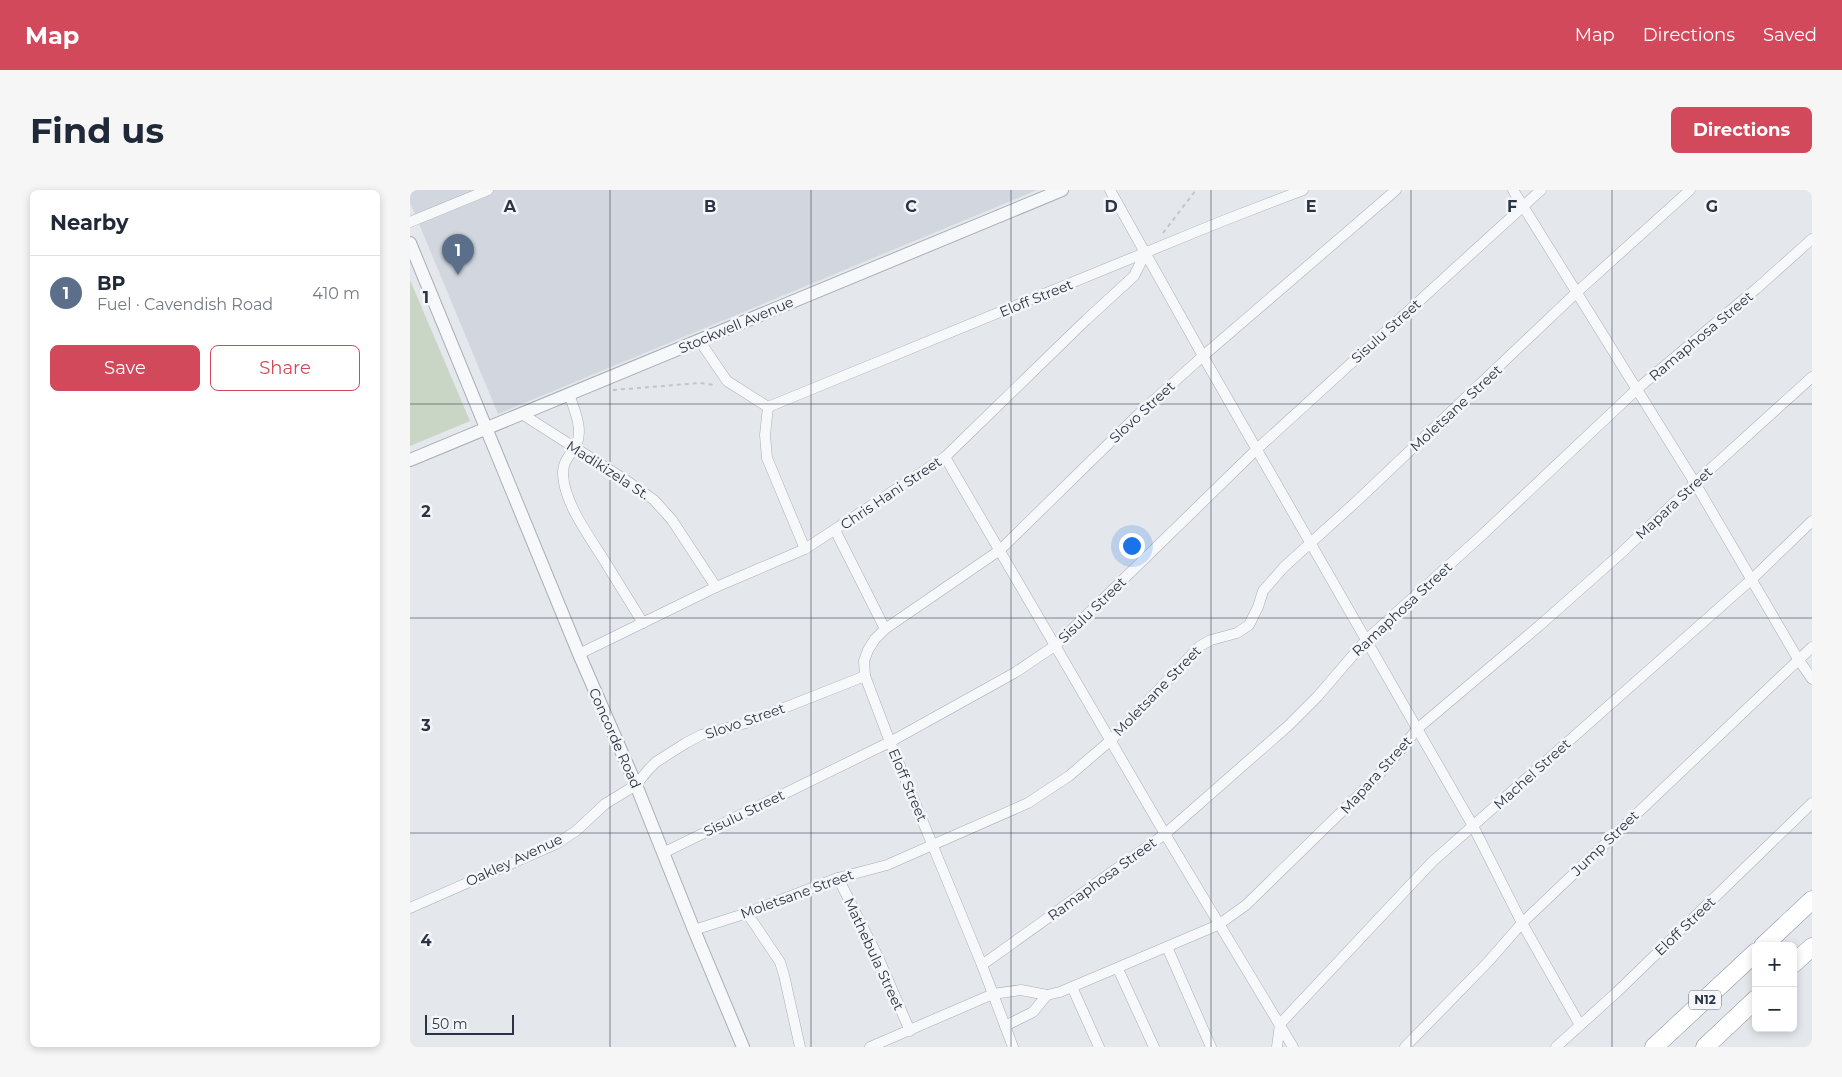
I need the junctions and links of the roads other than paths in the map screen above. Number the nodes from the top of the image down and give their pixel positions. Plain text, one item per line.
1 (488, 190) edge
2 (1062, 190) edge
3 (1110, 190) edge
4 (1303, 190) edge
5 (1396, 190) edge
6 (1512, 190) edge
7 (1541, 190) edge
8 (1690, 190) edge
9 (1522, 206) junction
10 (410, 222) edge
11 (1812, 239) edge
12 (410, 243) edge
13 (1146, 254) junction
14 (1577, 292) junction
15 (699, 340) junction
16 (1203, 356) junction
17 (1812, 377) edge
18 (1636, 390) junction
19 (569, 394) junction
20 (768, 408) junction
21 (522, 414) junction
22 (487, 428) junction
23 (574, 448) junction
24 (1257, 449) junction
25 (945, 457) junction
26 (410, 460) edge
27 (1694, 483) junction
28 (1812, 521) edge
29 (835, 530) junction
30 (1311, 543) junction
31 (804, 549) junction
32 (1000, 550) junction
33 (1752, 579) junction
34 (716, 587) junction
35 (643, 622) junction
36 (885, 629) junction
37 (1366, 640) junction
38 (1056, 646) junction
39 (1812, 647) edge
40 (578, 654) junction
41 (1798, 659) junction
42 (865, 676) junction
43 (1812, 679) edge
44 (1417, 730) junction
45 (1111, 740) junction
46 (890, 742) junction
47 (636, 785) junction
48 (1812, 803) edge
49 (1473, 826) junction
50 (1164, 834) junction
51 (933, 846) junction
52 (663, 853) junction
53 (838, 878) junction
54 (1812, 900) edge
55 (410, 908) edge
56 (747, 913) junction
57 (1522, 923) junction
58 (1218, 925) junction
59 (694, 930) junction
60 (1767, 942) edge
61 (1167, 947) junction
62 (1812, 947) edge
63 (1752, 956) edge
64 (1797, 960) edge
65 (982, 965) junction
66 (1118, 969) junction
67 (1072, 987) junction
68 (993, 994) junction
69 (1047, 996) junction
70 (1752, 1003) edge
71 (1280, 1024) junction
72 (1580, 1025) junction
73 (1005, 1026) junction
74 (910, 1030) junction
75 (743, 1047) edge
76 (800, 1047) edge
77 (870, 1047) edge
78 (1013, 1047) edge
79 (1099, 1047) edge
80 (1154, 1047) edge
81 (1211, 1047) edge
82 (1277, 1047) edge
83 (1293, 1047) edge
84 (1404, 1047) edge
85 (1556, 1047) edge
86 (1654, 1047) edge
87 (1704, 1047) edge

1 - 10 street
2 - 15 street, Stockwell Avenue
3 - 13 street
4 - 13 street, Eloff Street
5 - 16 street, Slovo Street
6 - 9 street
7 - 9 street, Sisulu Street
8 - 14 street, Moletsane Street
9 - 14 street
9 - 24 street, Sisulu Street
11 - 18 street, Ramaphosa Street
12 - 22 street, Concorde Road
13 - 16 street
13 - 20 street, Eloff Street
13 - 25 street, Chris Hani Street
14 - 18 street
14 - 30 street, Moletsane Street
15 - 19 street, Stockwell Avenue
15 - 20 street
16 - 24 street
16 - 32 street, Slovo Street
17 - 27 street, Mapara Street
18 - 27 street
18 - 37 street, Ramaphosa Street
19 - 21 street, Stockwell Avenue
19 - 23 street
20 - 31 street
21 - 22 street, Stockwell Avenue
21 - 23 street, Madikizela St.
22 - 26 street, Stockwell Avenue
22 - 40 street, Concorde Road
23 - 34 street, Madikizela St.
23 - 35 street
24 - 30 street
24 - 38 street, Sisulu Street
25 - 29 street, Chris Hani Street
25 - 32 street
27 - 33 street
27 - 44 street, Mapara Street
28 - 33 street, Machel Street
29 - 31 street, Chris Hani Street
29 - 36 street
30 - 37 street
30 - 45 street, Moletsane Street
31 - 34 street, Chris Hani Street
32 - 36 street, Slovo Street
32 - 38 street
33 - 41 street
33 - 49 street, Machel Street
34 - 35 street, Chris Hani Street
35 - 40 street, Chris Hani Street
36 - 42 street, Eloff Street
37 - 44 street
37 - 50 street, Ramaphosa Street
38 - 45 street
38 - 46 street, Sisulu Street
39 - 41 street, Jump Street
40 - 47 street, Concorde Road
41 - 43 street
41 - 57 street, Jump Street
42 - 46 street, Eloff Street
42 - 47 street, Slovo Street
44 - 49 street
44 - 58 street, Mapara Street
45 - 50 street
45 - 51 street, Moletsane Street
46 - 51 street, Eloff Street
46 - 52 street, Sisulu Street
47 - 52 street, Concorde Road
47 - 55 street, Oakley Avenue
48 - 72 street, Eloff Street
49 - 57 street
49 - 71 street, Machel Street
50 - 58 street
50 - 65 street, Ramaphosa Street
51 - 53 street, Moletsane Street
51 - 65 street, Eloff Street
52 - 59 street, Concorde Road
53 - 56 street, Moletsane Street
53 - 74 street, Mathebula Street
54 - 60 highway
56 - 59 street, Moletsane Street
56 - 76 street
57 - 72 street
57 - 84 street, Jump Street
58 - 61 street, Mapara Street
58 - 71 street
59 - 75 street, Concorde Road
61 - 66 street, Mapara Street
61 - 81 street
62 - 64 highway
63 - 86 highway, N12
65 - 68 street, Eloff Street
66 - 67 street, Mapara Street
66 - 80 street
67 - 69 street, Mapara Street
67 - 79 street
68 - 69 street
68 - 73 street, Eloff Street
68 - 74 street
69 - 73 street
70 - 87 highway, N12
71 - 82 street
71 - 83 street
72 - 85 street, Eloff Street
73 - 78 street, Eloff Street
74 - 77 street

